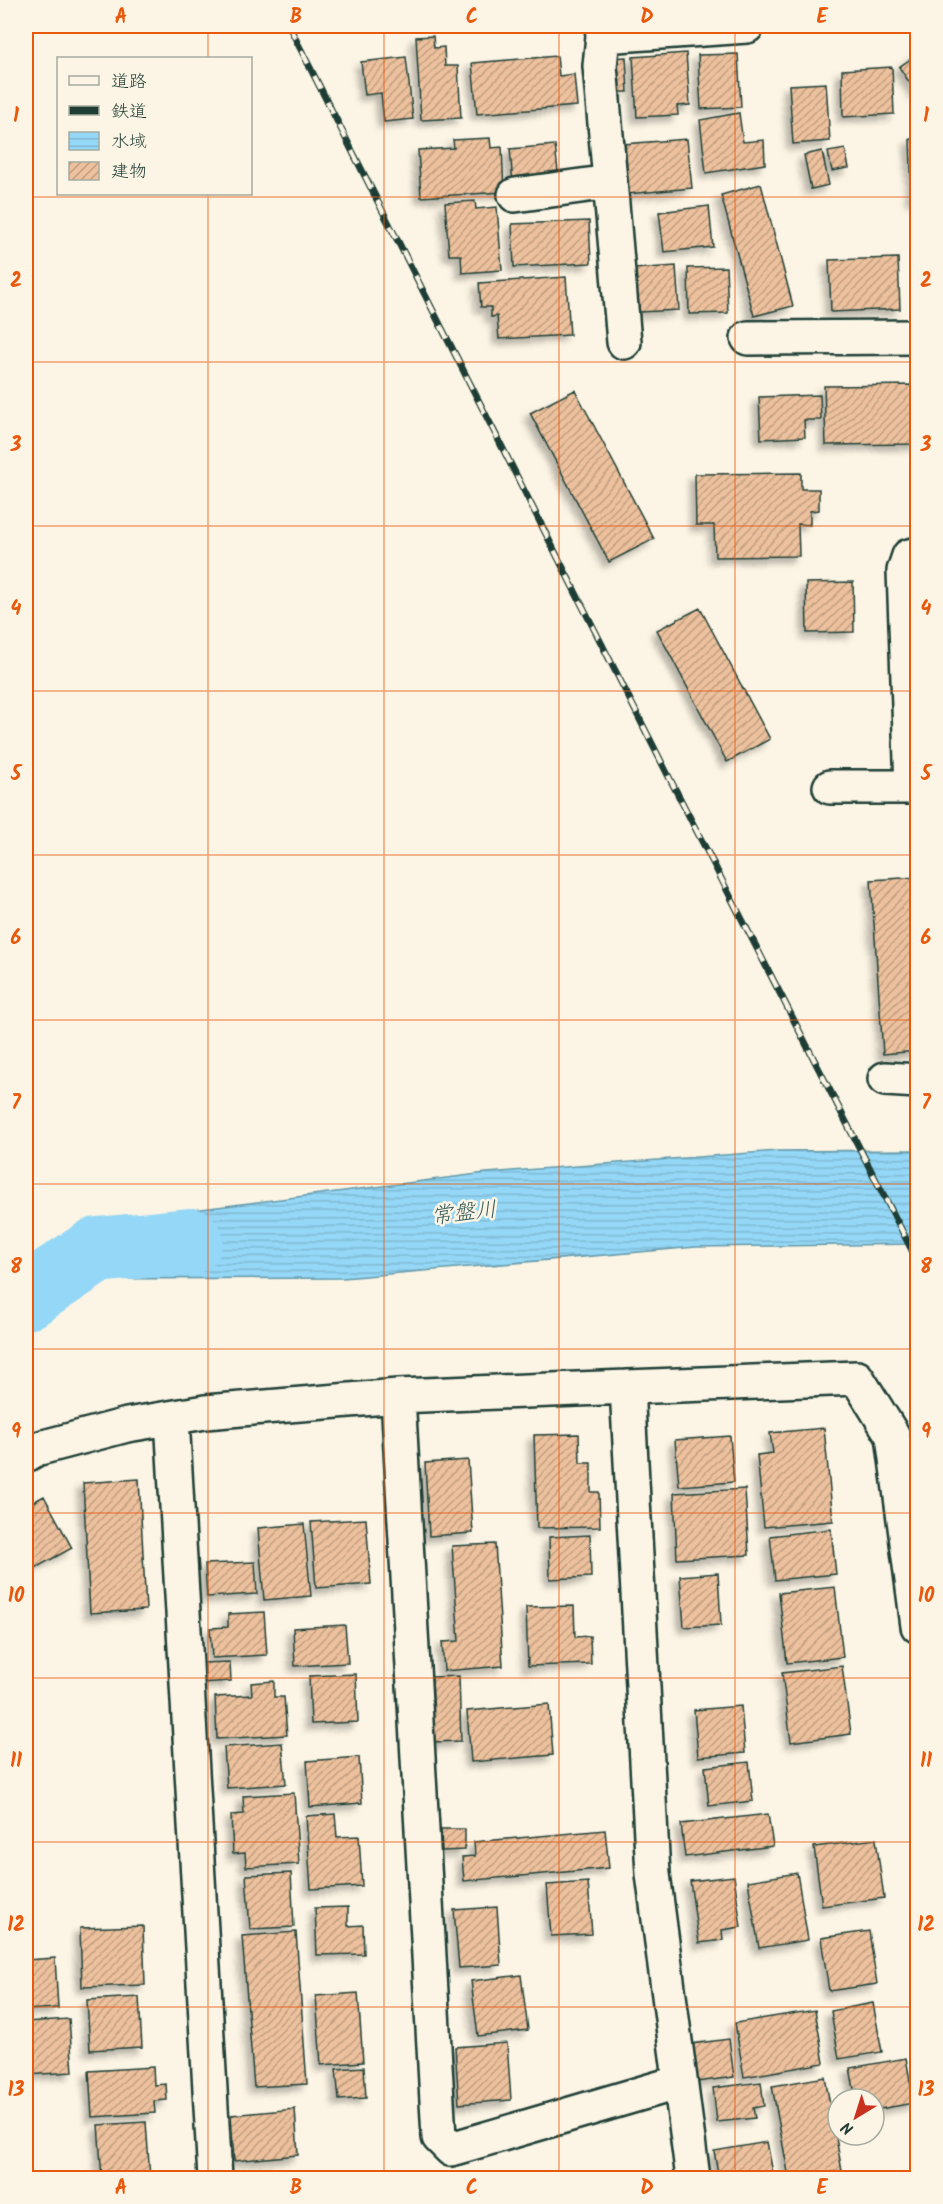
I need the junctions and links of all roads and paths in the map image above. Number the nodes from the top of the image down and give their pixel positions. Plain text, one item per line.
1 (747, 26) edge
2 (602, 31) edge
3 (610, 182) junction
4 (515, 195) dead end
5 (918, 337) edge
6 (748, 338) dead end
7 (624, 342) dead end
8 (918, 555) edge
9 (830, 787) dead end
10 (915, 787) edge
11 (885, 1079) dead end
12 (918, 1081) edge
13 (627, 1387) junction
14 (398, 1396) junction
15 (172, 1418) junction
16 (26, 1455) edge
17 (918, 1626) edge
18 (680, 2082) junction
19 (215, 2178) edge
20 (693, 2178) edge

1 - 2 street
2 - 3 street
3 - 4 street
3 - 7 street
5 - 6 street
8 - 10 street
9 - 10 street
11 - 12 street
13 - 14 street
13 - 17 street
13 - 18 street
14 - 15 street
14 - 18 street
15 - 16 street
15 - 19 street
18 - 20 street

